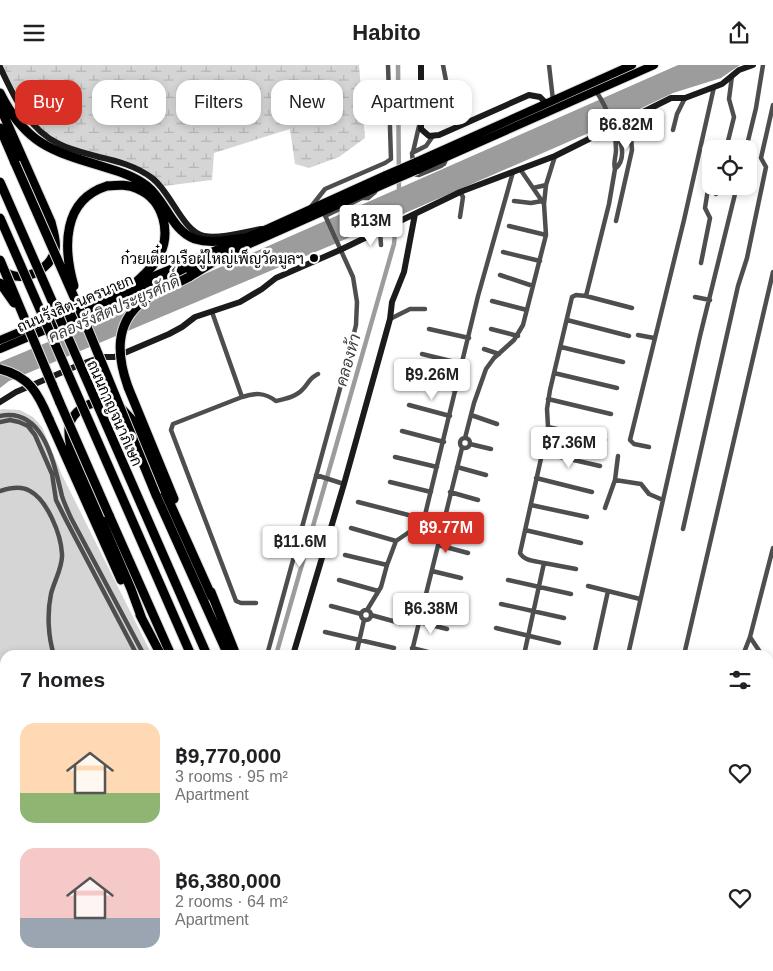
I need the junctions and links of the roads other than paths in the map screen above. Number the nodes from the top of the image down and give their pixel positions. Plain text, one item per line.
1 (388, 65) edge
2 (421, 65) edge
3 (444, 65) edge
4 (549, 65) edge
5 (632, 65) edge
6 (654, 65) edge
7 (752, 65) edge
8 (763, 65) edge
9 (0, 67) edge
10 (732, 75) junction
11 (421, 80) edge
12 (447, 80) edge
13 (714, 87) junction
14 (0, 93) edge
15 (597, 93) junction
16 (686, 98) junction
17 (550, 101) junction
18 (773, 105) edge
19 (0, 107) edge
20 (734, 117) junction
21 (741, 119) dead end
22 (630, 124) junction
23 (419, 125) edge
24 (421, 125) edge
25 (612, 126) junction
26 (0, 128) edge
27 (673, 130) dead end
28 (433, 136) junction
29 (728, 140) edge
30 (748, 140) edge
31 (413, 151) junction
32 (448, 155) junction
33 (555, 155) junction
34 (385, 163) junction
35 (416, 166) junction
36 (520, 169) junction
37 (512, 172) junction
38 (387, 179) junction
39 (344, 181) junction
40 (0, 182) edge
41 (546, 185) junction
42 (533, 188) junction
43 (349, 192) junction
44 (460, 192) junction
45 (707, 195) edge
46 (735, 195) edge
47 (514, 201) dead end
48 (543, 203) junction
49 (308, 210) junction
50 (325, 215) junction
51 (412, 215) junction
52 (460, 217) dead end
53 (0, 218) edge
54 (616, 221) dead end
55 (509, 226) dead end
56 (269, 228) junction
57 (380, 231) junction
58 (546, 235) junction
59 (244, 238) junction
60 (381, 245) dead end
61 (339, 248) junction
62 (503, 252) dead end
63 (228, 253) junction
64 (0, 260) edge
65 (540, 261) junction
66 (700, 263) dead end
67 (0, 268) edge
68 (773, 272) edge
69 (500, 275) dead end
70 (0, 283) edge
71 (132, 286) junction
72 (533, 286) junction
73 (586, 296) junction
74 (695, 297) dead end
75 (710, 300) junction
76 (492, 301) dead end
77 (632, 307) dead end
78 (425, 309) dead end
79 (527, 309) junction
80 (212, 312) junction
81 (390, 319) junction
82 (567, 321) junction
83 (85, 323) junction
84 (429, 329) dead end
85 (491, 329) dead end
86 (518, 335) junction
87 (638, 335) dead end
88 (628, 336) dead end
89 (32, 337) junction
90 (469, 338) junction
91 (654, 338) junction
92 (0, 340) edge
93 (560, 347) junction
94 (0, 349) edge
95 (484, 349) dead end
96 (422, 354) dead end
97 (499, 354) junction
98 (623, 362) dead end
99 (463, 364) junction
100 (0, 369) edge
101 (554, 373) junction
102 (318, 374) dead end
103 (415, 379) dead end
104 (617, 388) dead end
105 (456, 390) junction
106 (242, 397) junction
107 (548, 399) junction
108 (0, 402) edge
109 (409, 405) dead end
110 (611, 414) dead end
111 (471, 415) junction
112 (0, 416) edge
113 (450, 416) junction
114 (0, 422) edge
115 (497, 423) dead end
116 (548, 427) junction
117 (402, 431) dead end
118 (465, 438) junction
119 (605, 440) dead end
120 (444, 442) junction
121 (470, 444) junction
122 (649, 447) dead end
123 (462, 448) junction
124 (491, 449) dead end
125 (543, 453) junction
126 (618, 456) dead end
127 (395, 457) dead end
128 (600, 466) dead end
129 (437, 467) junction
130 (457, 467) junction
131 (486, 475) dead end
132 (318, 476) junction
133 (536, 479) junction
134 (615, 480) junction
135 (390, 482) dead end
136 (343, 483) junction
137 (0, 491) edge
138 (431, 492) junction
139 (450, 492) junction
140 (592, 492) dead end
141 (478, 500) dead end
142 (663, 500) junction
143 (358, 502) dead end
144 (531, 505) junction
145 (605, 508) dead end
146 (587, 517) dead end
147 (71, 518) junction
148 (424, 519) junction
149 (444, 519) junction
150 (66, 520) junction
151 (351, 527) dead end
152 (473, 527) dead end
153 (683, 529) dead end
154 (525, 530) junction
155 (396, 541) junction
156 (581, 543) dead end
157 (438, 545) junction
158 (773, 548) edge
159 (468, 553) dead end
160 (345, 555) dead end
161 (544, 563) junction
162 (387, 565) junction
163 (576, 569) dead end
164 (432, 571) junction
165 (461, 578) dead end
166 (339, 580) dead end
167 (508, 580) dead end
168 (588, 586) dead end
169 (539, 587) junction
170 (378, 591) junction
171 (608, 591) junction
172 (571, 594) dead end
173 (212, 597) junction
174 (425, 597) junction
175 (640, 599) junction
176 (256, 603) dead end
177 (454, 604) dead end
178 (501, 604) dead end
179 (117, 606) junction
180 (332, 606) dead end
181 (112, 609) junction
182 (367, 610) junction
183 (534, 611) junction
184 (214, 613) junction
185 (361, 614) junction
186 (371, 615) junction
187 (564, 618) dead end
188 (142, 619) junction
189 (364, 620) junction
190 (419, 622) junction
191 (400, 623) dead end
192 (496, 628) dead end
193 (447, 629) dead end
194 (325, 631) dead end
195 (528, 636) junction
196 (750, 637) junction
197 (359, 640) junction
198 (559, 643) dead end
199 (394, 648) dead end
200 (412, 648) joint
201 (53, 650) edge
202 (134, 650) edge
203 (141, 650) edge
204 (158, 650) edge
205 (168, 650) edge
206 (189, 650) edge
207 (205, 650) edge
208 (226, 650) edge
209 (233, 650) edge
210 (268, 650) edge
211 (294, 650) edge
212 (357, 650) edge
213 (420, 650) edge
214 (525, 650) edge
215 (595, 650) edge
216 (629, 650) edge
217 (685, 650) edge
218 (745, 650) edge
219 (759, 650) edge

1 - 34 street
2 - 11 street
3 - 12 street
4 - 17 street
5 - 17 main road, ถนนรังสิต-นครนายก
6 - 15 main road, ถนนรังสิต-นครนายก
7 - 10 street
8 - 30 street
9 - 56 street
10 - 13 street
10 - 20 street
13 - 16 street
13 - 91 street
14 - 59 highway
15 - 25 street
15 - 32 main road, ถนนรังสิต-นครนายก
16 - 22 street
16 - 27 street
17 - 28 street
17 - 35 main road, ถนนรังสิต-นครนายก
18 - 153 street
19 - 67 highway
20 - 21 street
20 - 29 street
22 - 25 street
22 - 54 street
23 - 31 street
24 - 28 street
25 - 33 street
25 - 73 street
26 - 83 highway, bridge
28 - 31 street
31 - 32 street
32 - 35 main road, ถนนรังสิต-นครนายก
33 - 36 street
33 - 41 street
34 - 39 street
34 - 50 street
35 - 38 main road, ถนนรังสิต-นครนายก, bridge
36 - 37 street
36 - 42 street
37 - 44 street
37 - 90 street
38 - 43 main road, ถนนรังสิต-นครนายก
38 - 50 main road, ถนนรังสิต-นครนายก
39 - 43 street
39 - 49 street
40 - 207 highway, ถนนกาญจนาภิเษก, bridge
41 - 42 street
41 - 48 street
42 - 48 street
43 - 49 main road, ถนนรังสิต-นครนายก
44 - 51 street
44 - 52 street
45 - 66 street
46 - 75 street
47 - 48 street
48 - 58 street
49 - 56 main road, ถนนรังสิต-นครนายก
50 - 61 street
50 - 63 main road, ถนนรังสิต-นครนายก
51 - 57 street
51 - 81 street
53 - 206 highway, ถนนกาญจนาภิเษก, bridge
55 - 58 street
56 - 59 main road, ถนนรังสิต-นครนายก
57 - 60 street
57 - 61 street
58 - 65 street
59 - 71 main road, ถนนรังสิต-นครนายก
61 - 80 street
61 - 132 street
62 - 65 street
63 - 94 main road, ถนนรังสิต-นครนายก
63 - 173 highway, bridge
64 - 89 highway, bridge
65 - 72 street
68 - 217 street
69 - 72 street
70 - 89 highway, bridge
71 - 83 highway, bridge
71 - 92 main road, ถนนรังสิต-นครนายก
72 - 79 street
73 - 77 street
73 - 82 street
74 - 75 street
75 - 142 street
76 - 79 street
78 - 81 street
79 - 86 street
80 - 106 street
80 - 108 street
81 - 136 street
82 - 88 street
82 - 93 street
83 - 184 highway, bridge
84 - 90 street
85 - 86 street
86 - 97 street
87 - 91 street
89 - 205 highway, bridge
90 - 99 street
91 - 122 street
93 - 98 street
93 - 101 street
95 - 97 street
96 - 99 street
97 - 111 street
99 - 105 street
100 - 188 highway, bridge
101 - 104 street
101 - 107 street
102 - 106 street
103 - 105 street
105 - 113 street
106 - 176 street
107 - 110 street
107 - 116 street
109 - 113 street
111 - 115 street
111 - 118 street
112 - 147 street
113 - 120 street
114 - 150 street
116 - 119 street
116 - 125 street
117 - 120 street
118 - 121 street
118 - 123 street
120 - 129 street
121 - 123 street
121 - 124 street
123 - 130 street
125 - 128 street
125 - 133 street
126 - 134 street
127 - 129 street
129 - 138 street
130 - 131 street
130 - 139 street
132 - 136 street
132 - 210 street
133 - 140 street
133 - 144 street
134 - 142 street
134 - 145 street
135 - 138 street
136 - 211 street
137 - 201 street
138 - 148 street
139 - 141 street
139 - 149 street
142 - 175 street
143 - 148 street
144 - 146 street
144 - 154 street
147 - 150 street
147 - 179 street
148 - 155 street
149 - 152 street
149 - 157 street
150 - 181 street
151 - 155 street
154 - 156 street
154 - 161 street
155 - 162 street
157 - 159 street
157 - 164 street
158 - 196 street
160 - 162 street
161 - 163 street
161 - 169 street
162 - 170 street
164 - 165 street
164 - 174 street
166 - 170 street
167 - 169 street
168 - 171 street
169 - 172 street
169 - 183 street
170 - 182 street
171 - 175 street
171 - 215 street
173 - 184 highway
173 - 188 highway
174 - 177 street
174 - 190 street
175 - 216 street
178 - 183 street
179 - 181 street
179 - 203 street
180 - 185 street
181 - 202 street
182 - 185 street
182 - 186 street
183 - 187 street
183 - 195 street
184 - 208 highway
184 - 209 highway
185 - 189 street
186 - 189 street
186 - 191 street
188 - 204 highway
189 - 197 street
190 - 193 street
190 - 200 street
192 - 195 street
194 - 197 street
195 - 198 street
195 - 214 street
196 - 218 street
196 - 219 street
197 - 199 street
197 - 212 street
200 - 213 street

